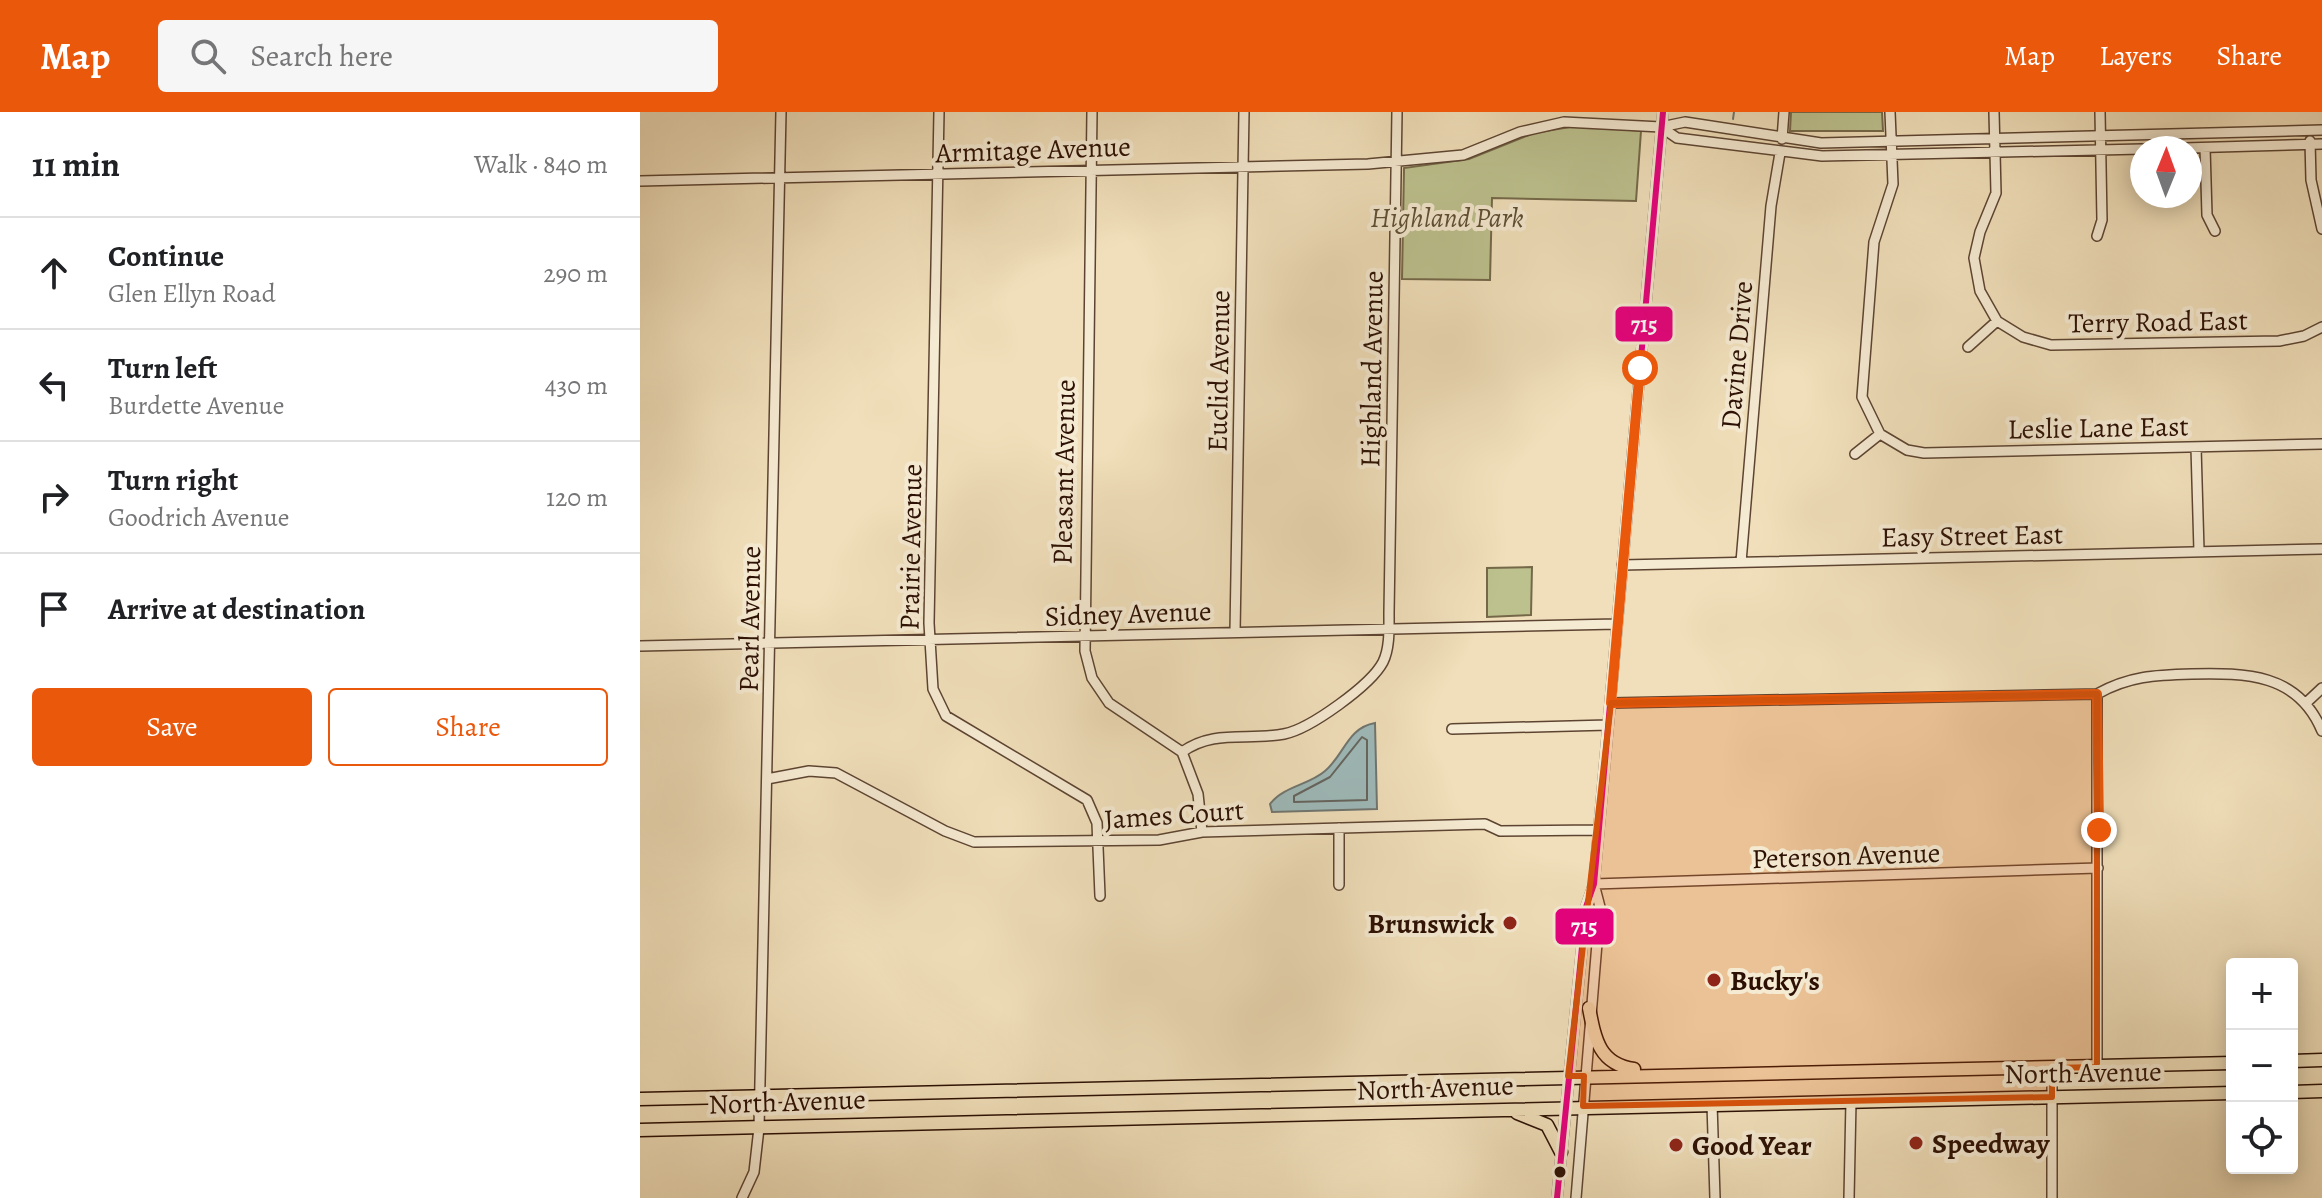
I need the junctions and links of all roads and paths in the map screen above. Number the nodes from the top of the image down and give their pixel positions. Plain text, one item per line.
1 (781, 112) edge
2 (939, 112) edge
3 (1092, 112) edge
4 (1244, 112) edge
5 (1397, 112) edge
6 (1663, 112) edge
7 (1784, 112) edge
8 (1890, 112) edge
9 (1994, 112) edge
10 (2100, 112) edge
11 (1661, 127) junction
12 (2309, 130) junction
13 (2322, 130) edge
14 (2100, 136) junction
15 (1995, 138) junction
16 (1782, 139) junction
17 (1892, 141) junction
18 (2310, 144) junction
19 (2322, 144) edge
20 (2205, 148) joint
21 (2130, 149) edge
22 (2100, 150) junction
23 (1994, 152) junction
24 (1780, 153) junction
25 (1892, 155) junction
26 (1396, 161) junction
27 (1243, 165) junction
28 (1091, 169) junction
29 (939, 174) junction
30 (780, 178) junction
31 (640, 181) edge
32 (2322, 229) edge
33 (2215, 231) dead end
34 (2097, 236) dead end
35 (1997, 321) junction
36 (2322, 327) edge
37 (1968, 347) dead end
38 (1880, 434) junction
39 (2322, 444) edge
40 (2196, 447) junction
41 (1855, 454) dead end
42 (2322, 549) edge
43 (2199, 551) junction
44 (1741, 562) junction
45 (1622, 565) junction
46 (1617, 624) junction
47 (1389, 627) junction
48 (1235, 632) junction
49 (1085, 635) junction
50 (931, 641) junction
51 (771, 642) junction
52 (640, 646) edge
53 (2322, 688) edge
54 (2097, 694) junction
55 (1611, 703) junction
56 (2306, 703) junction
57 (1608, 725) junction
58 (1452, 729) dead end
59 (2322, 731) edge
60 (1182, 752) junction
61 (767, 779) junction
62 (1339, 828) junction
63 (1599, 830) junction
64 (1202, 832) junction
65 (1099, 842) junction
66 (2098, 868) junction
67 (1594, 884) junction
68 (1339, 885) dead end
69 (1100, 896) dead end
70 (1589, 1008) junction
71 (2322, 1060) edge
72 (2298, 1061) edge
73 (2226, 1063) edge
74 (2097, 1067) junction
75 (2052, 1068) junction
76 (1693, 1074) junction
77 (1568, 1076) junction
78 (1584, 1076) junction
79 (2322, 1091) edge
80 (2298, 1092) edge
81 (2226, 1093) edge
82 (759, 1097) junction
83 (2052, 1097) junction
84 (640, 1099) edge
85 (1851, 1101) junction
86 (1712, 1104) junction
87 (1583, 1106) junction
88 (1566, 1107) junction
89 (1486, 1109) junction
90 (759, 1128) junction
91 (640, 1130) edge
92 (1561, 1152) junction
93 (742, 1198) edge
94 (1557, 1198) edge
95 (1576, 1198) edge
96 (1715, 1198) edge
97 (1849, 1198) edge
98 (2052, 1198) edge

1 - 30 street, Pearl Avenue
2 - 29 street, Prairie Avenue
3 - 28 street, Pleasant Avenue
4 - 27 street, Euclid Avenue
5 - 26 street, Highland Avenue
6 - 11 street
7 - 16 street
8 - 17 street
9 - 15 street
10 - 14 street
11 - 16 street, Armitage Avenue
11 - 24 street, Armitage Avenue
11 - 26 street, Armitage Avenue
11 - 45 street
12 - 13 street, Armitage Avenue
12 - 14 street, Armitage Avenue
12 - 18 street
14 - 15 street, Armitage Avenue
14 - 22 street
15 - 17 street, Armitage Avenue
15 - 23 street
16 - 17 street, Armitage Avenue
17 - 25 street
18 - 19 street
18 - 20 street
18 - 32 street
20 - 33 street
21 - 22 street, Armitage Avenue
22 - 23 street, Armitage Avenue
22 - 34 street
23 - 25 street, Armitage Avenue
23 - 35 street
24 - 25 street, Armitage Avenue
24 - 44 street, Davine Drive
25 - 38 street
26 - 27 street, Armitage Avenue
26 - 47 street, Highland Avenue
27 - 28 street, Armitage Avenue
27 - 48 street, Euclid Avenue
28 - 29 street, Armitage Avenue
28 - 49 street, Pleasant Avenue
29 - 30 street, Armitage Avenue
29 - 50 street, Prairie Avenue
30 - 31 street, Armitage Avenue
30 - 51 street, Pearl Avenue
35 - 36 street, Terry Road East
35 - 37 street
38 - 40 street, Leslie Lane East
38 - 41 street
39 - 40 street, Leslie Lane East
40 - 43 street
42 - 43 street, Easy Street East
43 - 44 street, Easy Street East
44 - 45 street, Easy Street East
45 - 46 street
46 - 47 street, Sidney Avenue
46 - 55 street
47 - 48 street, Sidney Avenue
47 - 60 street, Highland Avenue
48 - 49 street, Sidney Avenue
49 - 50 street, Sidney Avenue
49 - 60 street, Pleasant Avenue
50 - 51 street, Sidney Avenue
50 - 65 street, Prairie Avenue
51 - 52 street, Sidney Avenue
51 - 61 street, Pearl Avenue
53 - 56 street
54 - 55 street
54 - 56 street
54 - 66 street
55 - 57 street
56 - 59 street
57 - 58 street
57 - 63 street
60 - 64 street
61 - 65 street, James Court
61 - 82 street, Pearl Avenue
62 - 63 street, James Court
62 - 64 street, James Court
62 - 68 street
63 - 67 street
64 - 65 street, James Court
65 - 69 street, Prairie Avenue
66 - 67 street, Peterson Avenue
66 - 74 street
67 - 70 street
67 - 77 street
70 - 76 main road
70 - 78 street
71 - 72 main road
73 - 74 main road, North Avenue
74 - 75 main road, North Avenue
75 - 76 main road, North Avenue
75 - 83 street
76 - 78 main road, North Avenue
77 - 78 main road, North Avenue
77 - 82 main road, North Avenue
77 - 88 street
78 - 87 street
79 - 80 main road
81 - 83 main road, North Avenue
82 - 84 main road, North Avenue
82 - 90 street, Pearl Avenue
83 - 85 main road, North Avenue
83 - 98 street
85 - 86 main road, North Avenue
85 - 97 street
86 - 87 main road, North Avenue
86 - 96 street
87 - 88 main road, North Avenue
87 - 95 street
88 - 89 main road, North Avenue
88 - 92 street
89 - 90 main road, North Avenue
89 - 92 main road
90 - 91 main road, North Avenue
90 - 93 street, Pearl Avenue
92 - 94 street

